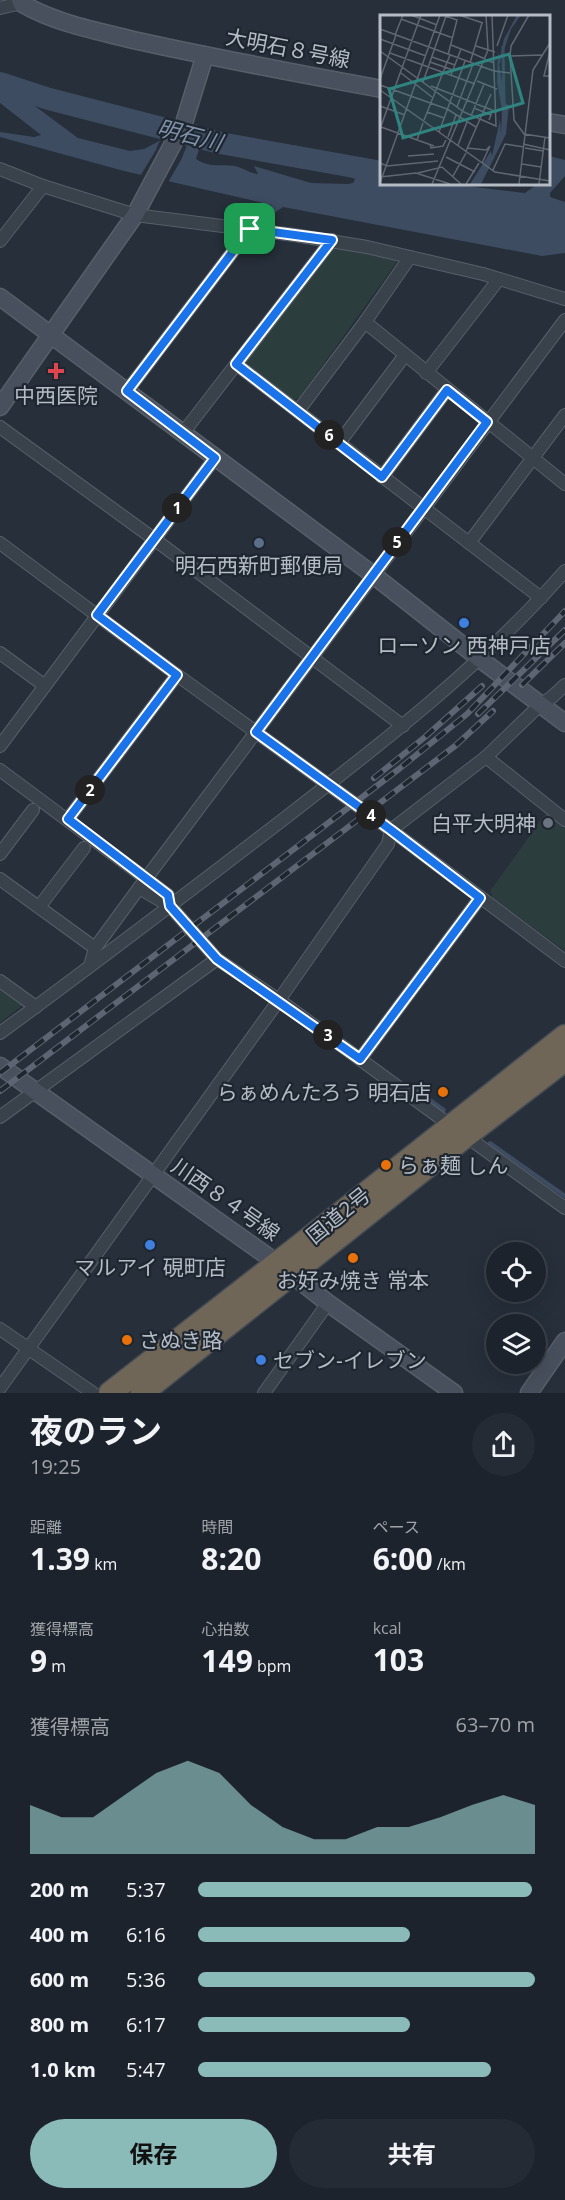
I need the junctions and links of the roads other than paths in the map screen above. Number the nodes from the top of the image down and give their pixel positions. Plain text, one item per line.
1 (20, 2) edge
2 (0, 8) edge
3 (203, 61) junction
4 (380, 89) edge
5 (550, 122) edge
6 (565, 125) edge
7 (0, 169) edge
8 (43, 186) junction
9 (138, 210) junction
10 (250, 229) junction
11 (332, 240) junction
12 (0, 241) edge
13 (410, 257) junction
14 (499, 279) junction
15 (0, 297) edge
16 (565, 299) edge
17 (565, 320) edge
18 (365, 322) junction
19 (52, 335) junction
20 (405, 355) junction
21 (236, 364) junction
22 (426, 373) junction
23 (447, 390) junction
24 (127, 391) junction
25 (0, 406) edge
26 (298, 411) junction
27 (565, 415) edge
28 (487, 422) junction
29 (0, 427) edge
30 (183, 433) junction
31 (339, 443) junction
32 (215, 458) junction
33 (532, 458) junction
34 (382, 477) junction
35 (565, 484) edge
36 (423, 508) junction
37 (154, 538) junction
38 (0, 543) edge
39 (469, 543) junction
40 (565, 571) edge
41 (372, 574) junction
42 (541, 598) junction
43 (97, 615) junction
44 (0, 653) edge
45 (312, 657) junction
46 (480, 659) junction
47 (177, 675) junction
48 (565, 685) edge
49 (45, 686) junction
50 (540, 705) junction
51 (565, 723) edge
52 (403, 726) junction
53 (256, 732) junction
54 (0, 746) edge
55 (486, 757) junction
56 (0, 770) edge
57 (329, 784) junction
58 (33, 810) dead end
59 (68, 819) junction
60 (565, 820) edge
61 (391, 830) junction
62 (84, 848) dead end
63 (0, 854) edge
64 (0, 879) edge
65 (143, 883) junction
66 (480, 898) junction
67 (170, 906) junction
68 (39, 907) junction
69 (95, 948) junction
70 (217, 959) junction
71 (565, 961) edge
72 (90, 966) junction
73 (0, 981) edge
74 (279, 1000) junction
75 (36, 1007) junction
76 (0, 1033) edge
77 (565, 1036) edge
78 (360, 1059) junction
79 (565, 1060) edge
80 (0, 1066) edge
81 (35, 1091) junction
82 (0, 1117) edge
83 (458, 1130) junction
84 (152, 1175) junction
85 (565, 1208) edge
86 (284, 1268) junction
87 (328, 1303) junction
88 (0, 1329) edge
89 (565, 1341) edge
90 (28, 1349) junction
91 (0, 1388) edge
92 (93, 1393) edge
93 (110, 1393) edge
94 (142, 1393) edge
95 (264, 1393) edge
96 (454, 1393) edge
97 (529, 1393) edge

1 - 2 street
1 - 3 street
3 - 4 street, 大明石８号線
3 - 9 street, 大明石８号線
5 - 6 street
7 - 8 street
8 - 9 street
8 - 12 street
9 - 10 street
9 - 19 street, 大明石８号線
10 - 11 street
10 - 24 street
11 - 13 street
11 - 21 street
13 - 14 street
13 - 18 street
14 - 16 street
14 - 22 street
15 - 19 street
17 - 28 street
18 - 20 street
18 - 26 street
19 - 24 street
19 - 25 street, 大明石８号線
20 - 22 street
20 - 31 street
21 - 26 street
21 - 30 street
22 - 23 street
23 - 28 street
23 - 34 street
24 - 30 street
26 - 31 street
27 - 33 street
28 - 33 street
28 - 36 street
29 - 37 street
30 - 32 street
31 - 34 street
32 - 37 street
32 - 41 street
33 - 35 street
33 - 39 street
34 - 36 street
36 - 39 street
36 - 41 street
37 - 43 street
37 - 45 street
38 - 43 street
39 - 42 street
40 - 42 street
41 - 45 street
41 - 46 street
42 - 46 street
43 - 47 street
43 - 49 street
44 - 49 street
45 - 52 street
45 - 53 street
46 - 50 street
46 - 52 street
47 - 53 street
47 - 59 street
48 - 50 street
49 - 54 street
50 - 51 street
50 - 55 street
52 - 57 street
53 - 57 street
53 - 65 street
55 - 60 street
55 - 61 street
56 - 59 street
57 - 61 street
57 - 67 street
58 - 63 street
59 - 65 street
61 - 66 street
61 - 74 street
62 - 68 street
64 - 68 street
65 - 67 street
65 - 69 street
66 - 71 street
66 - 78 street
67 - 70 street
67 - 72 street
68 - 69 street
69 - 72 street
70 - 74 street
70 - 81 street
72 - 75 street
73 - 75 street
74 - 78 street
74 - 84 street
75 - 76 street
77 - 83 highway, 国道2号
78 - 83 street
79 - 83 highway, 国道2号
80 - 81 street, 川西８４号線
81 - 82 street
81 - 84 street, 川西８４号線
83 - 85 street
83 - 86 highway, 国道2号
84 - 86 street, 川西８４号線
84 - 90 street
86 - 87 street, 川西８４号線
86 - 93 highway, 国道2号
86 - 94 highway, 国道2号
87 - 95 street
87 - 96 street, 川西８４号線
88 - 90 street
89 - 97 street
90 - 91 street
90 - 92 street

